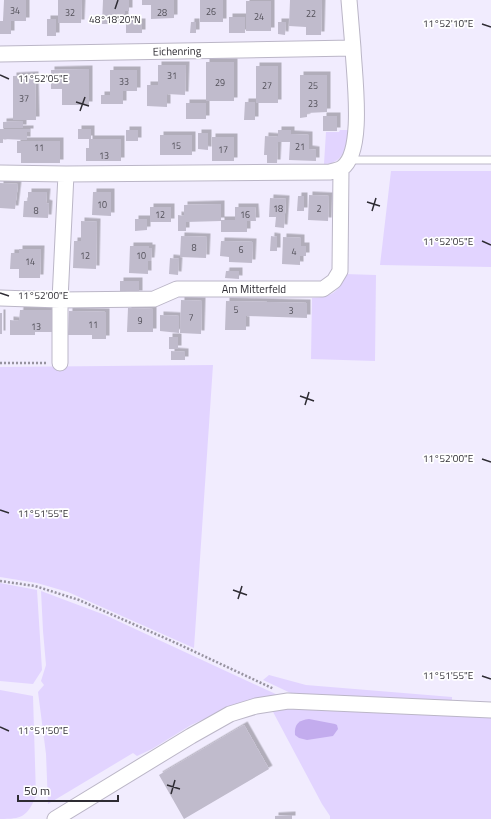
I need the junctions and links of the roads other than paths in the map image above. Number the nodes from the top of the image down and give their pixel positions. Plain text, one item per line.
1 (349, 0) edge
2 (353, 48) junction
3 (0, 54) edge
4 (491, 160) edge
5 (345, 164) junction
6 (0, 173) edge
7 (66, 174) junction
8 (0, 298) edge
9 (60, 300) junction
10 (60, 363) road end
11 (491, 710) edge
12 (56, 819) edge

1 - 2 street
2 - 3 street, Eichenring
2 - 5 street
4 - 5 lane
5 - 7 street
5 - 9 street, Am Mitterfeld
6 - 7 street
7 - 9 street
8 - 9 street, Am Mitterfeld
9 - 10 street
11 - 12 street

